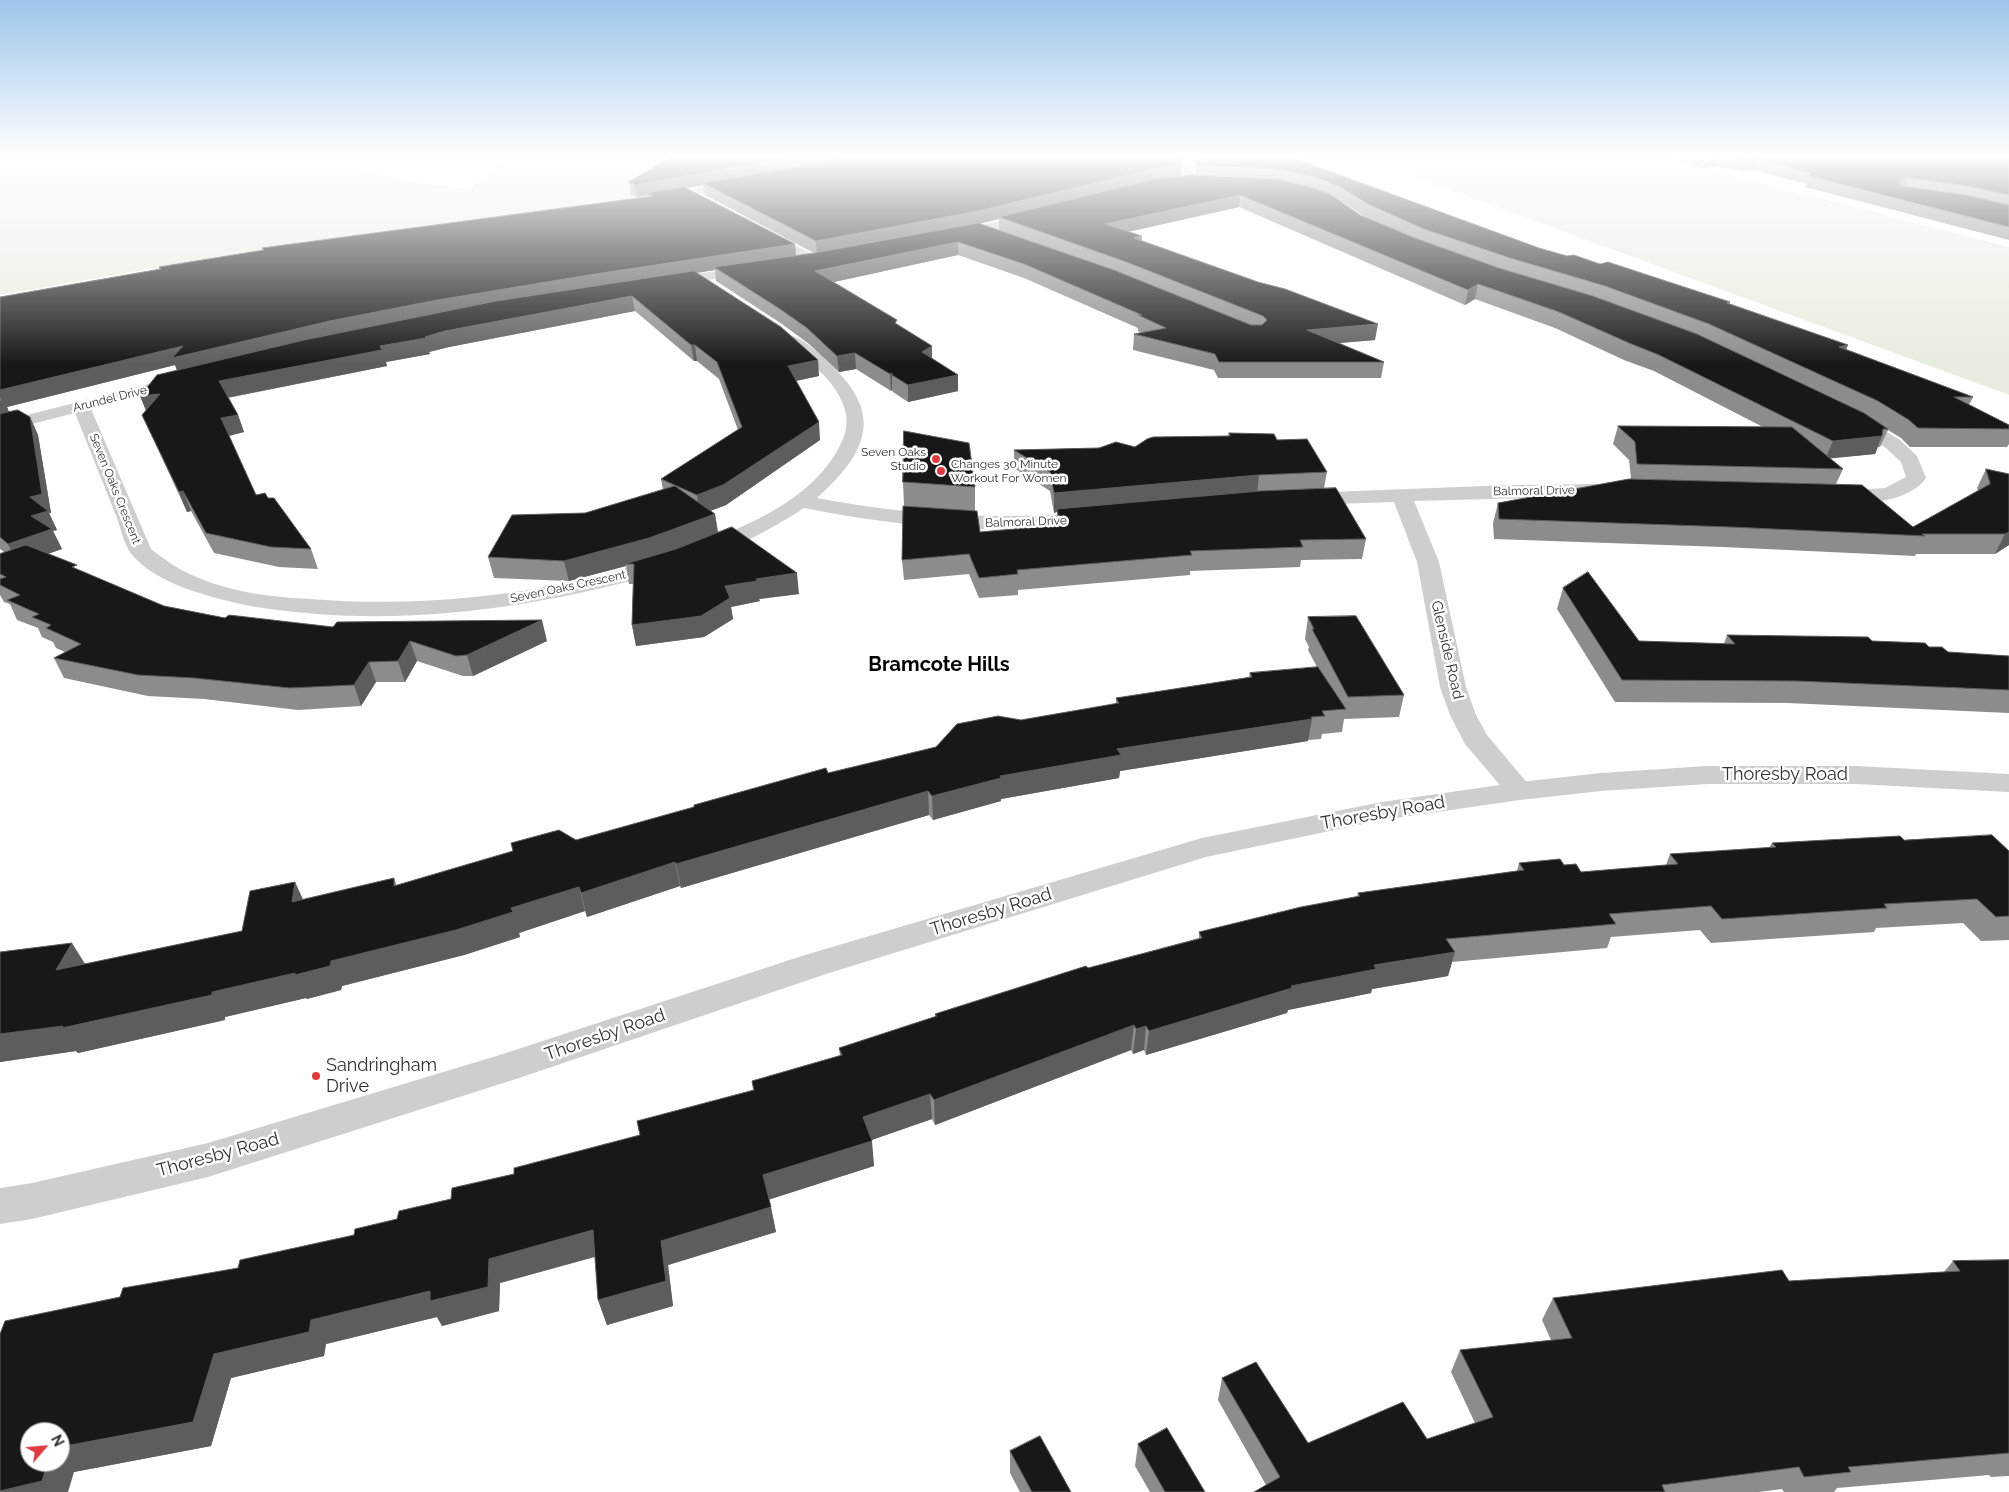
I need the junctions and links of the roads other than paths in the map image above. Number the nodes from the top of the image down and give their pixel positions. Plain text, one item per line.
1 (1000, 225) edge
2 (754, 228) edge
3 (979, 230) junction
4 (941, 237) edge
5 (1004, 238) edge
6 (832, 258) edge
7 (815, 261) junction
8 (795, 264) edge
9 (766, 268) edge
10 (698, 278) junction
11 (649, 285) edge
12 (722, 293) edge
13 (777, 331) edge
14 (191, 378) edge
15 (82, 406) junction
16 (1840, 412) edge
17 (0, 427) edge
18 (1618, 490) edge
19 (1402, 495) junction
20 (1819, 495) edge
21 (1286, 500) edge
22 (800, 501) junction
23 (1110, 516) edge
24 (2009, 783) edge
25 (1520, 790) junction
26 (0, 1206) edge

1 - 3 street
2 - 7 street
3 - 4 street
3 - 5 street
6 - 7 street
7 - 8 street
9 - 10 street
10 - 11 street
10 - 12 street
13 - 22 street, Seven Oaks Crescent
14 - 15 street, Arundel Drive
15 - 17 street, Arundel Drive
15 - 22 street, Seven Oaks Crescent
16 - 20 street
18 - 19 street, Balmoral Drive
19 - 21 street, Balmoral Drive
19 - 25 street, Glenside Road
22 - 23 street, Balmoral Drive
24 - 25 street, Thoresby Road
25 - 26 street, Thoresby Road

